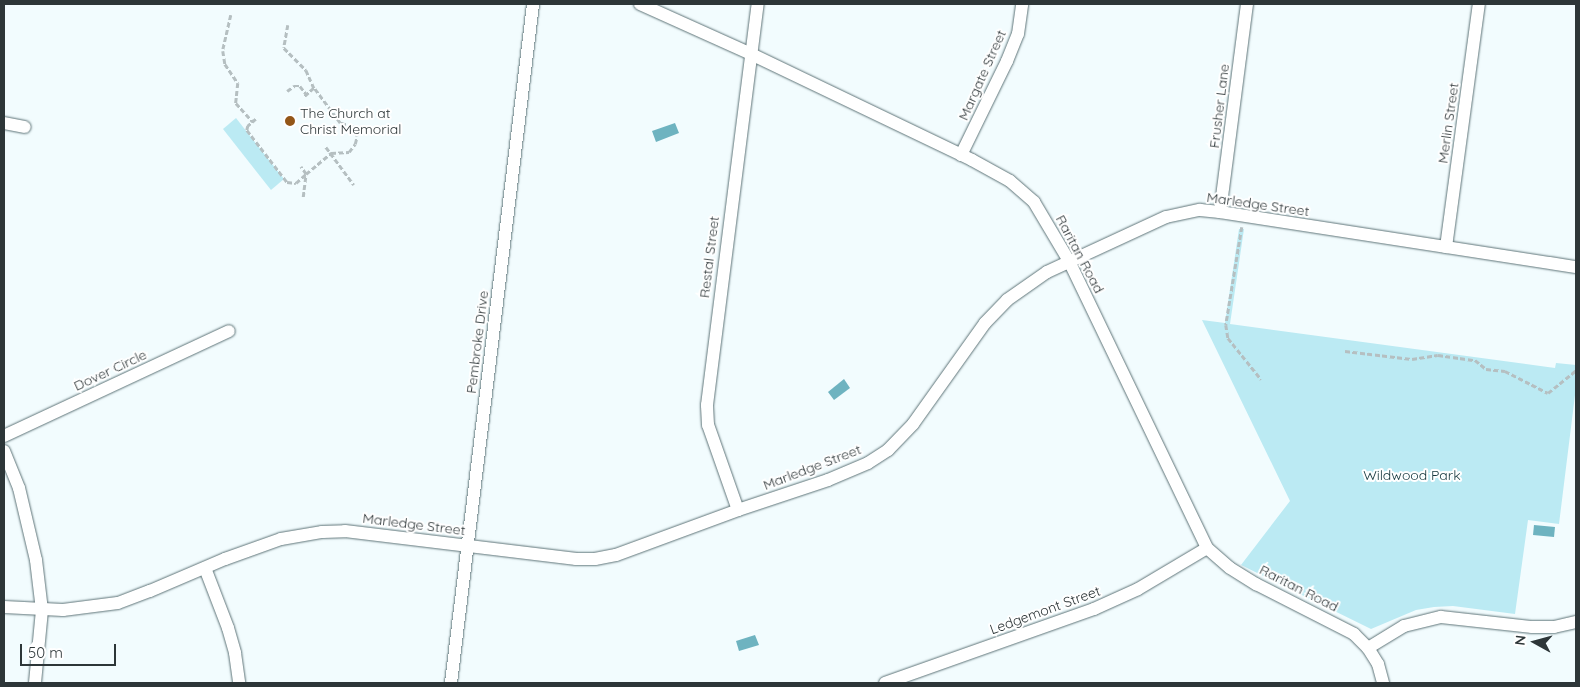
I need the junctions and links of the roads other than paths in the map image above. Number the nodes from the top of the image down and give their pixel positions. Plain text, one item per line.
1 (533, 4) edge
2 (640, 4) edge
3 (758, 4) edge
4 (1022, 4) edge
5 (1247, 4) edge
6 (1479, 4) edge
7 (751, 54) junction
8 (4, 124) edge
9 (25, 126) dead end
10 (960, 155) junction
11 (1220, 212) junction
12 (1446, 247) junction
13 (1069, 261) junction
14 (1576, 267) edge
15 (229, 331) dead end
16 (4, 436) edge
17 (4, 451) edge
18 (738, 510) junction
19 (467, 546) junction
20 (1208, 548) junction
21 (205, 568) junction
22 (4, 607) edge
23 (42, 610) junction
24 (1576, 622) edge
25 (1368, 648) junction
26 (35, 683) edge
27 (239, 683) edge
28 (451, 683) edge
29 (885, 683) edge
30 (1383, 683) edge

1 - 19 street, Pembroke Drive
2 - 7 street, Raritan Road
3 - 7 street, Restal Street
4 - 10 street, Margate Street
5 - 11 street, Frusher Lane
6 - 12 street, Merlin Street
7 - 10 street, Raritan Road
7 - 18 street, Restal Street
8 - 9 street
10 - 13 street, Raritan Road
11 - 12 street, Marledge Street
11 - 13 street, Marledge Street
12 - 14 street, Marledge Street
13 - 18 street, Marledge Street
13 - 20 street, Raritan Road
15 - 16 street, Dover Circle
17 - 23 street
18 - 19 street, Marledge Street
19 - 21 street, Marledge Street
19 - 28 street, Pembroke Drive
20 - 25 street, Raritan Road
20 - 29 street, Ledgemont Street
21 - 23 street, Marledge Street
21 - 27 street
22 - 23 street, Marledge Street
23 - 26 street
24 - 25 street
25 - 30 street, Raritan Road

